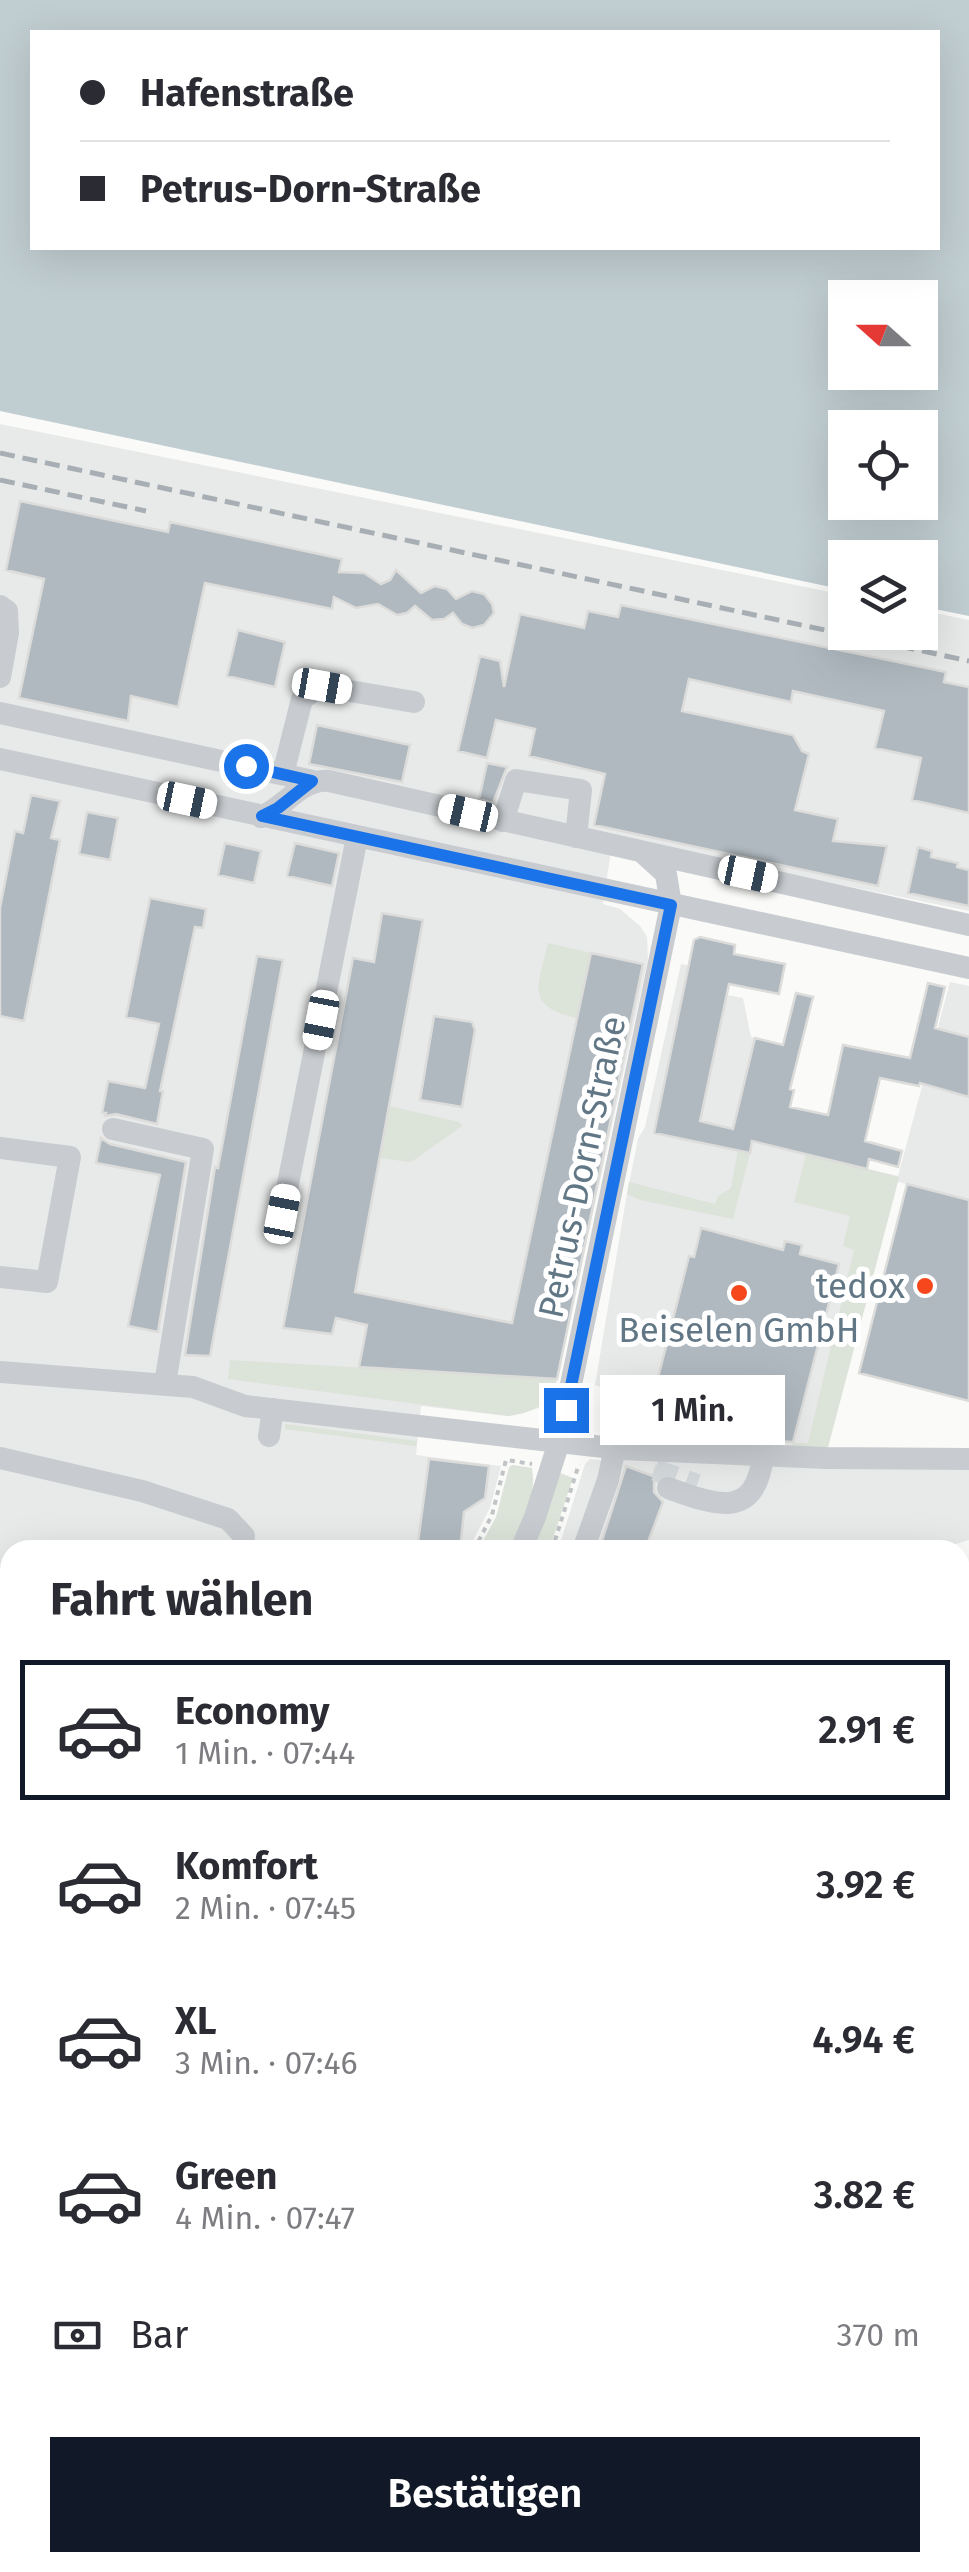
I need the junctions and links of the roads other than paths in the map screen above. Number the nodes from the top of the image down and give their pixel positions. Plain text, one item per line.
1 (0, 606) edge
2 (0, 677) edge
3 (414, 702) dead end
4 (0, 713) edge
5 (0, 759) edge
6 (283, 774) junction
7 (312, 781) junction
8 (262, 816) junction
9 (503, 821) junction
10 (357, 837) junction
11 (576, 837) junction
12 (640, 851) junction
13 (820, 890) junction
14 (671, 905) junction
15 (969, 925) edge
16 (811, 934) junction
17 (969, 968) edge
18 (113, 1129) dead end
19 (0, 1148) edge
20 (282, 1214) dead end
21 (0, 1278) edge
22 (0, 1372) edge
23 (165, 1384) junction
24 (273, 1409) junction
25 (268, 1436) dead end
26 (559, 1442) junction
27 (623, 1449) junction
28 (757, 1454) junction
29 (0, 1458) edge
30 (969, 1459) edge
31 (697, 1485) tunnel mouth
32 (243, 1540) edge
33 (524, 1540) edge
34 (586, 1540) edge

1 - 2 street
3 - 6 street
4 - 6 street
5 - 8 street
6 - 7 street
7 - 8 street
7 - 9 street
8 - 10 street
9 - 11 street
9 - 11 street
10 - 14 street
10 - 20 street
11 - 12 street
12 - 13 street
12 - 14 street
13 - 15 street
13 - 16 street
14 - 16 street
14 - 26 street, Petrus-Dorn-Straße
16 - 17 street
18 - 23 street
19 - 21 street
22 - 23 street
23 - 24 street
24 - 25 street
24 - 26 street
26 - 27 street
26 - 33 street, Petrus-Dorn-Straße
27 - 28 street
27 - 28 street
27 - 34 street
28 - 30 street
28 - 31 street
29 - 32 street

